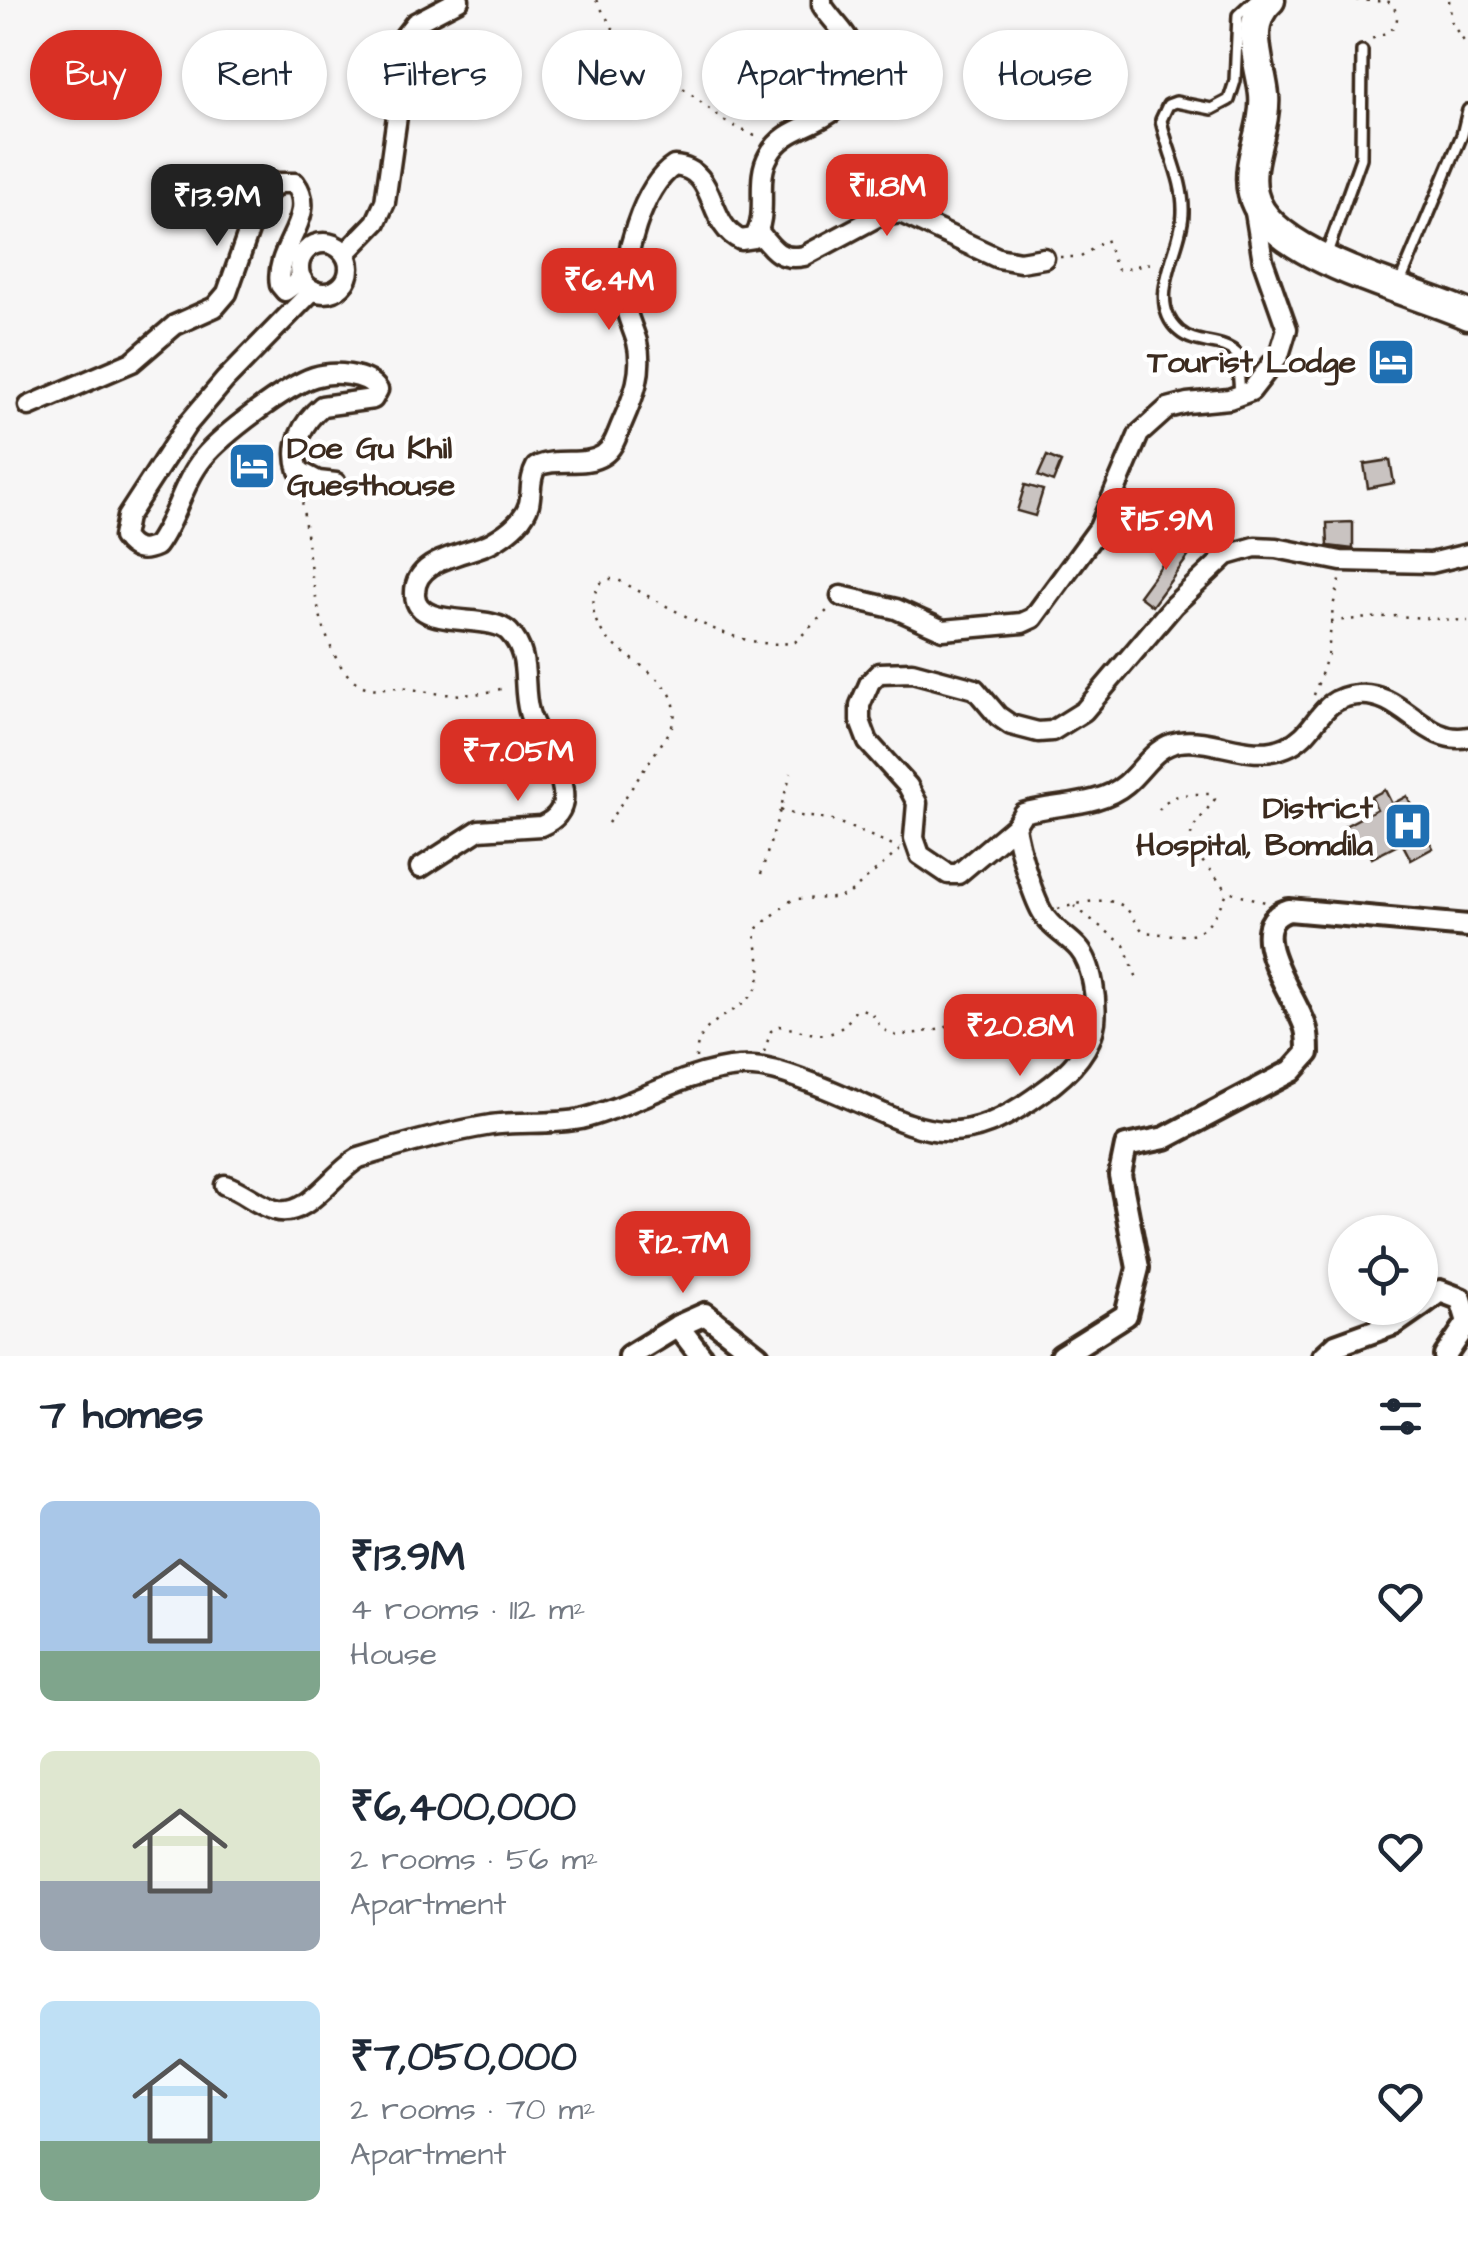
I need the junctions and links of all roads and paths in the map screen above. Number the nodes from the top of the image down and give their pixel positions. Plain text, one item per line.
1 (459, 0) edge
2 (596, 0) edge
3 (822, 0) edge
4 (1254, 0) edge
5 (1270, 0) edge
6 (1356, 0) edge
7 (1449, 0) edge
8 (1468, 47) edge
9 (1362, 51) joint
10 (1468, 110) edge
11 (1465, 136) edge
12 (776, 146) junction
13 (1252, 191) junction
14 (758, 232) junction
15 (345, 254) junction
16 (1044, 258) joint
17 (1324, 260) junction
18 (1169, 268) junction
19 (308, 284) junction
20 (1398, 288) junction
21 (1468, 315) edge
22 (1240, 396) junction
23 (29, 406) dead end
24 (299, 471) junction
25 (336, 483) dead end
26 (1468, 554) edge
27 (1346, 561) junction
28 (840, 596) joint
29 (1331, 621) junction
30 (1468, 621) edge
31 (528, 680) junction
32 (1314, 724) junction
33 (1468, 737) edge
34 (791, 773) dead end
35 (780, 810) junction
36 (1160, 810) dead end
37 (608, 823) dead end
38 (1015, 826) junction
39 (420, 868) dead end
40 (760, 874) dead end
41 (1228, 891) junction
42 (1073, 905) junction
43 (1042, 913) junction
44 (1468, 926) edge
45 (1268, 929) junction
46 (1138, 982) dead end
47 (1008, 1001) dead end
48 (761, 1068) junction
49 (698, 1076) junction
50 (225, 1185) dead end
51 (1438, 1292) edge
52 (1391, 1325) edge
53 (678, 1326) junction
54 (629, 1356) edge
55 (701, 1356) edge
56 (758, 1356) edge
57 (1061, 1356) edge
58 (1324, 1356) edge
59 (1446, 1356) edge

1 - 15 street
2 - 12 path
3 - 12 street
4 - 18 lane
5 - 13 highway
6 - 9 path
7 - 8 path
9 - 17 lane
10 - 11 lane
11 - 20 lane
12 - 14 street
13 - 17 highway
13 - 22 street
14 - 16 street
14 - 31 street
15 - 19 street
15 - 19 street
16 - 18 path
17 - 20 highway
18 - 22 lane
19 - 23 street
19 - 24 street
20 - 21 highway
22 - 28 street
24 - 25 street
24 - 31 path
26 - 27 street
27 - 29 path
27 - 38 street
28 - 37 path
29 - 30 path
29 - 32 path
31 - 39 street
32 - 33 street
32 - 38 street
34 - 35 path
35 - 40 path
35 - 49 path
36 - 41 path
38 - 43 street
41 - 42 path
41 - 45 path
42 - 43 path
42 - 46 path
43 - 48 street
44 - 45 street
45 - 57 street
47 - 48 path
48 - 49 street
49 - 50 street
51 - 59 street
52 - 58 street
53 - 54 street
53 - 55 street
53 - 56 street

